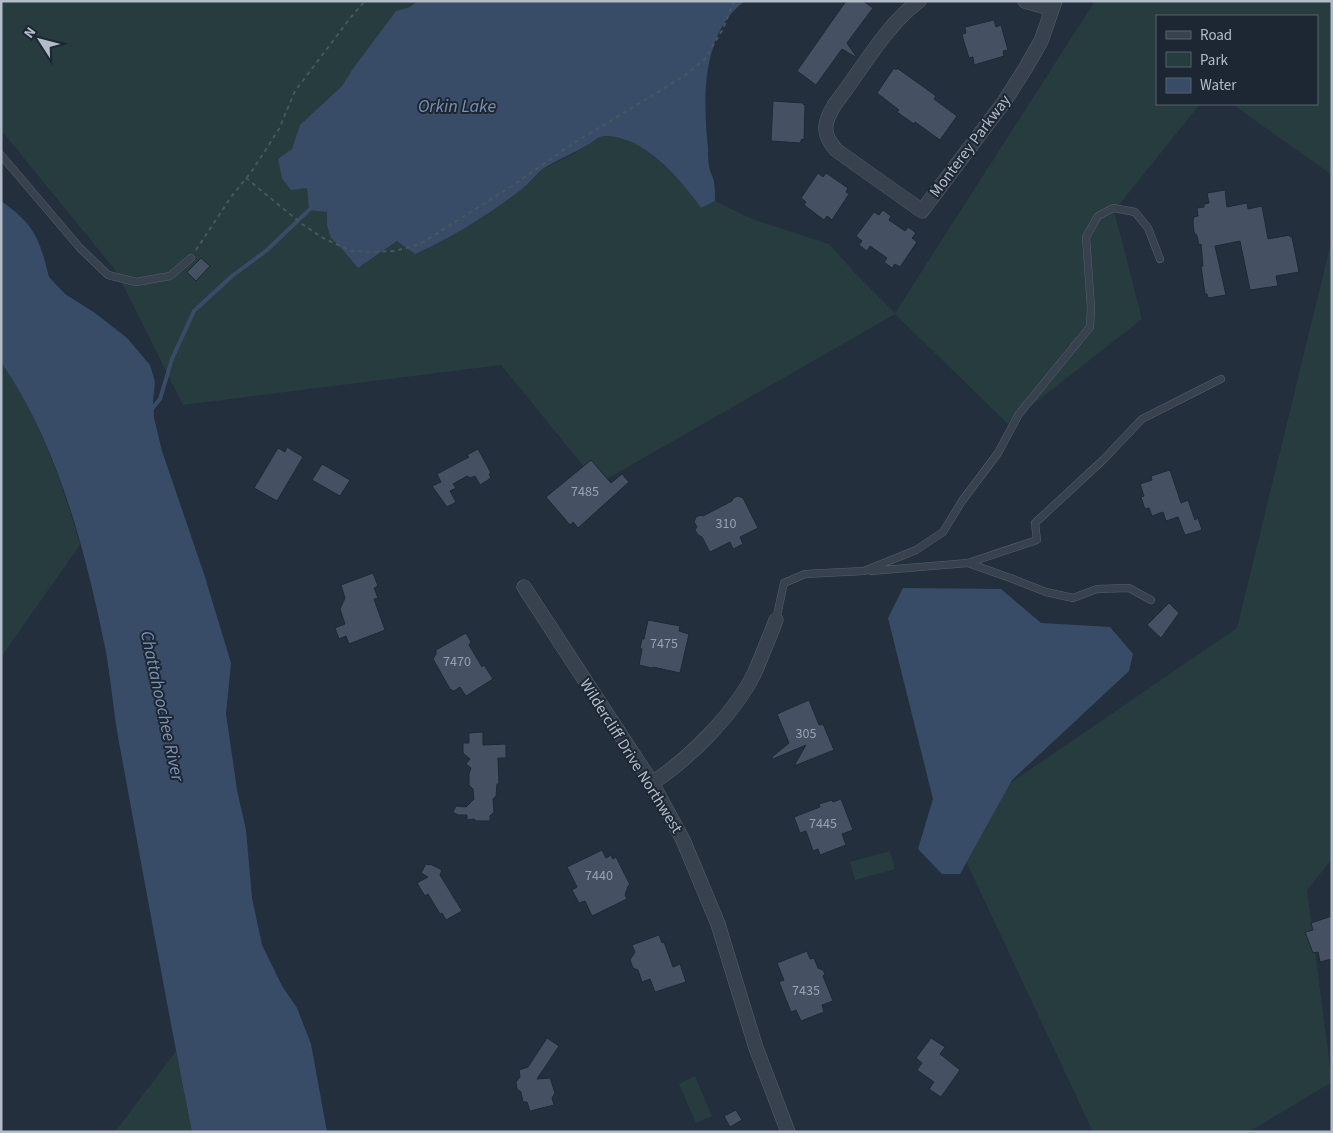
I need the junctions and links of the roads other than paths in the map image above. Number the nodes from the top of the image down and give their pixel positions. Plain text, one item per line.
1 (919, 1) edge
2 (1025, 1) edge
3 (1054, 5) edge
4 (1, 155) edge
5 (191, 258) road end
6 (1160, 259) dead end
7 (1221, 379) dead end
8 (968, 564) junction
9 (864, 571) junction
10 (524, 587) dead end
11 (1151, 600) dead end
12 (776, 620) joint
13 (652, 783) junction
14 (788, 1132) edge

1 - 3 street, Monterey Parkway
2 - 3 street, Monterey Parkway
4 - 5 lane
6 - 9 lane
7 - 8 lane
8 - 9 lane
8 - 11 lane
9 - 12 lane
10 - 13 street, Wildercliff Drive Northwest
12 - 13 street
13 - 14 street, Wildercliff Drive Northwest

